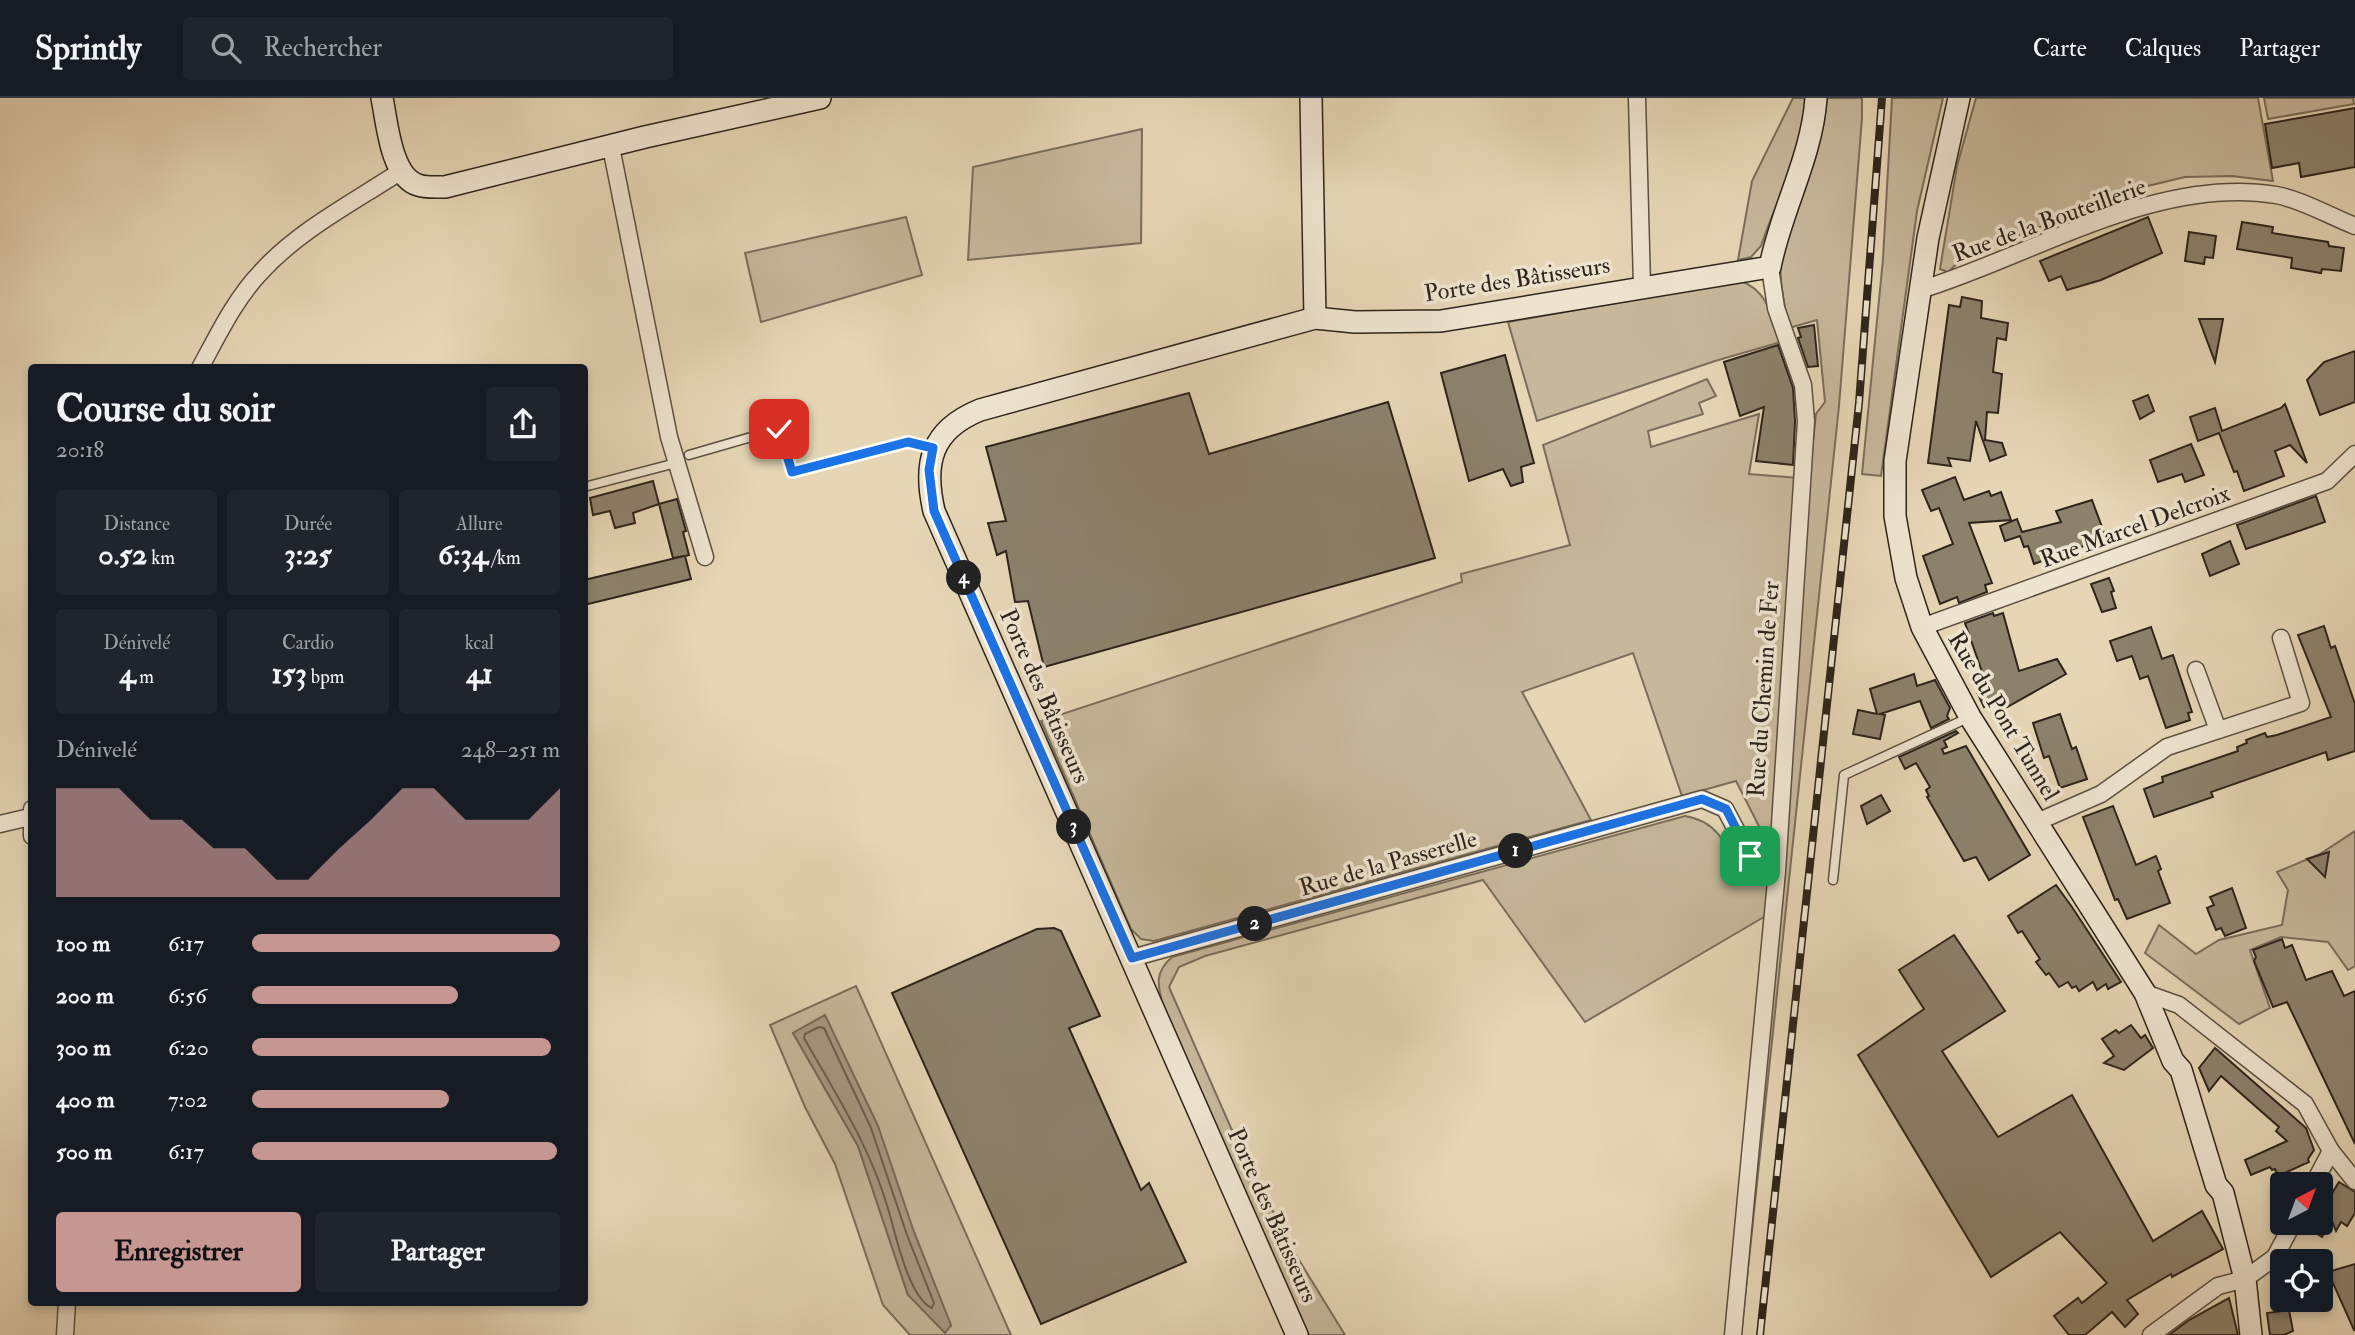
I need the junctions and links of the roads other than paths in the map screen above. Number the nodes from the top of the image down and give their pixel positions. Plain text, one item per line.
1 (382, 98) edge
2 (820, 98) edge
3 (1311, 98) edge
4 (1637, 98) edge
5 (1816, 98) edge
6 (1959, 98) edge
7 (611, 147) junction
8 (401, 171) junction
9 (2355, 226) edge
10 (1770, 267) junction
11 (1643, 286) junction
12 (1920, 290) junction
13 (1315, 318) junction
14 (202, 364) edge
15 (933, 448) junction
16 (2355, 454) edge
17 (682, 459) junction
18 (588, 486) edge
19 (705, 558) dead end
20 (1922, 627) junction
21 (2281, 639) dead end
22 (2196, 670) dead end
23 (1970, 717) junction
24 (2218, 730) junction
25 (28, 814) edge
26 (2037, 822) junction
27 (0, 824) edge
28 (1750, 856) dead end
29 (1833, 880) dead end
30 (1132, 958) junction
31 (2145, 993) junction
32 (2331, 1151) junction
33 (2320, 1172) edge
34 (2355, 1181) edge
35 (2286, 1236) edge
36 (2245, 1279) junction
37 (68, 1306) edge
38 (65, 1335) edge
39 (1297, 1335) edge
40 (1733, 1335) edge
41 (2151, 1335) edge
42 (2251, 1335) edge

1 - 8 street
2 - 7 street
3 - 13 street
4 - 11 street, Porte des Bâtisseurs
5 - 10 street, Rue du Chemin de Fer
6 - 12 street, Rue du Pont Tunnel
7 - 8 street
7 - 17 street
8 - 14 street
9 - 12 street, Rue de la Bouteillerie
10 - 11 street, Porte des Bâtisseurs
10 - 40 street, Rue du Chemin de Fer
11 - 13 street, Porte des Bâtisseurs
12 - 20 street, Rue du Pont Tunnel
13 - 15 street, Porte des Bâtisseurs
15 - 17 lane
15 - 30 street, Porte des Bâtisseurs
16 - 20 street, Rue Marcel Delcroix
17 - 18 lane
17 - 19 street
20 - 23 street, Rue du Pont Tunnel
21 - 24 street
22 - 24 street
23 - 26 street, Rue du Pont Tunnel
23 - 29 lane
24 - 26 street
25 - 27 street
26 - 31 street, Rue du Pont Tunnel
28 - 30 street, Rue de la Passerelle
30 - 39 street, Porte des Bâtisseurs
31 - 32 street
31 - 36 street, Rue du Pont Tunnel
32 - 33 street
32 - 34 street
35 - 36 street
36 - 41 street
36 - 42 street, Rue du Pont Tunnel
37 - 38 street

